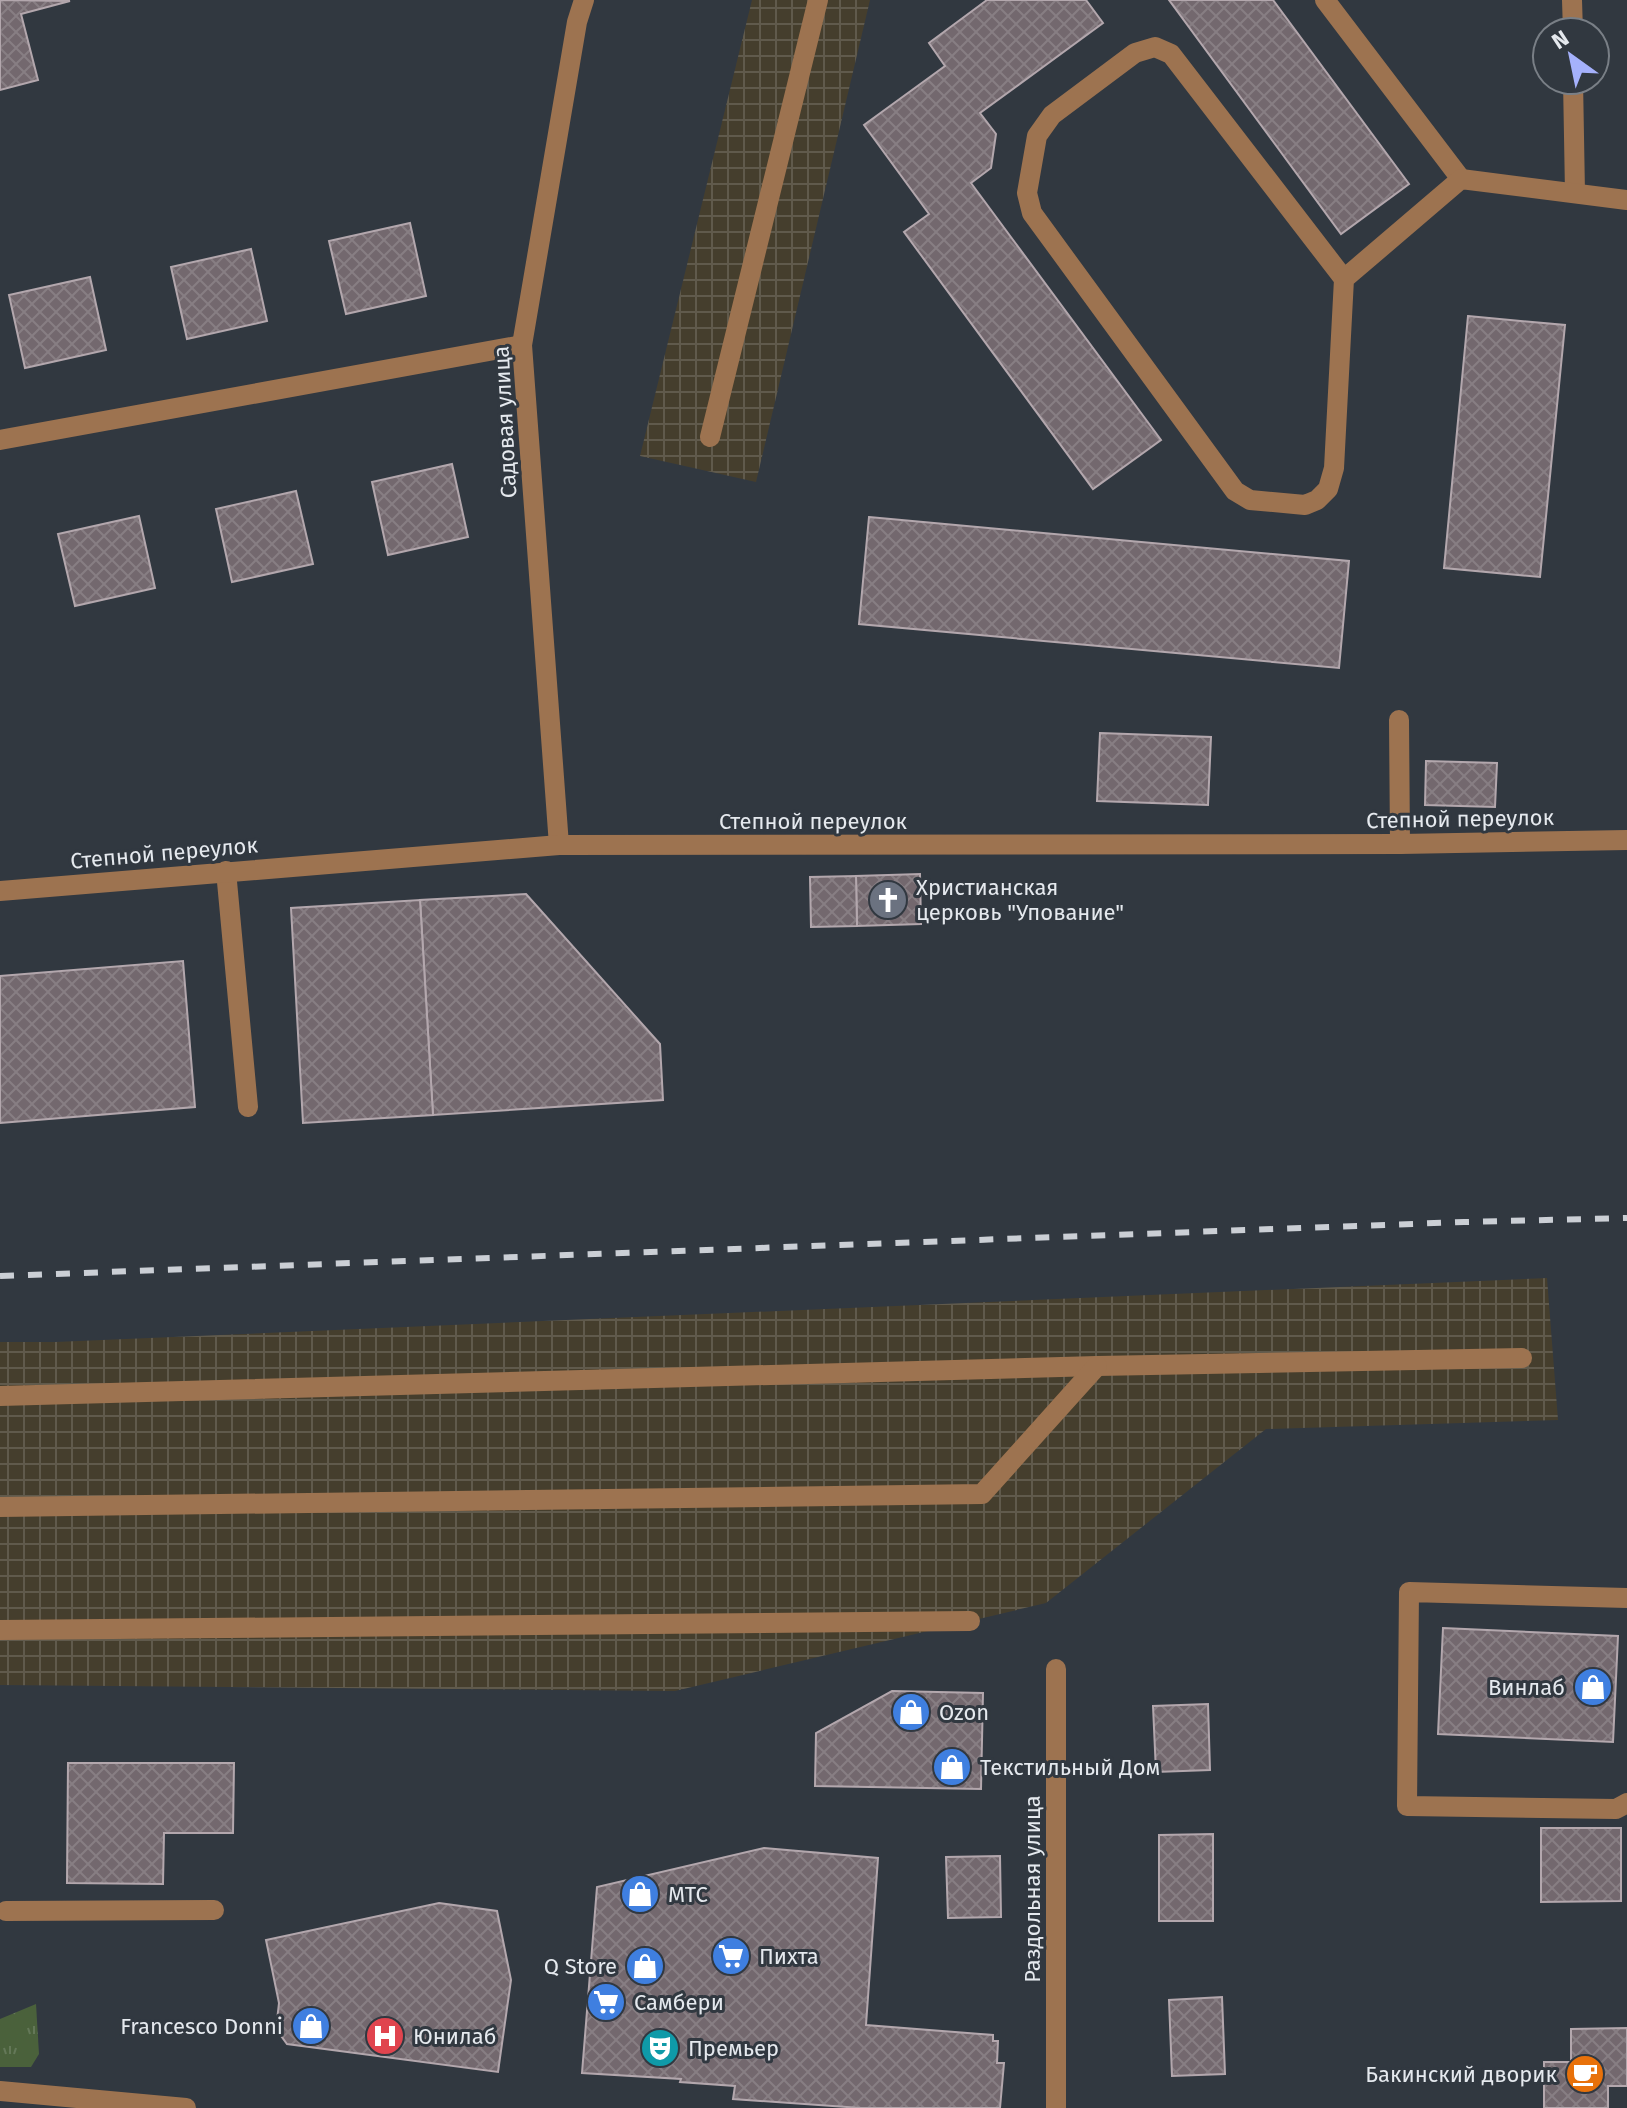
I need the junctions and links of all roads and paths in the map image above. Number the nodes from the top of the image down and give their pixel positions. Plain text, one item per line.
1 (584, 0) edge
2 (818, 0) edge
3 (1325, 0) edge
4 (1573, 96) edge
5 (1461, 179) junction
6 (1575, 193) junction
7 (1627, 200) edge
8 (1344, 279) junction
9 (522, 345) junction
10 (710, 437) dead end
11 (0, 440) edge
12 (1399, 720) dead end
13 (1627, 840) edge
14 (1400, 844) junction
15 (559, 845) junction
16 (226, 871) junction
17 (0, 891) edge
18 (248, 1107) dead end
19 (1522, 1358) dead end
20 (1097, 1366) junction
21 (0, 1396) edge
22 (0, 1507) edge
23 (1627, 1598) edge
24 (970, 1621) dead end
25 (0, 1630) edge
26 (1056, 1669) dead end
27 (1627, 1803) edge
28 (214, 1910) dead end
29 (2, 1914) edge
30 (0, 2091) edge
31 (186, 2108) edge
32 (1056, 2108) edge

1 - 9 street, Садовая улица
2 - 10 street
3 - 5 street
4 - 6 street
5 - 6 street
5 - 8 street
6 - 7 street
8 - 8 street
9 - 11 street
9 - 15 street, Садовая улица
12 - 14 street
13 - 14 street, Степной переулок
14 - 15 street, Степной переулок
15 - 16 street, Степной переулок
16 - 17 street, Степной переулок
16 - 18 street
19 - 20 street
20 - 21 street
20 - 22 street
23 - 27 street
24 - 25 street
26 - 32 street, Раздольная улица
28 - 29 street
30 - 31 street

